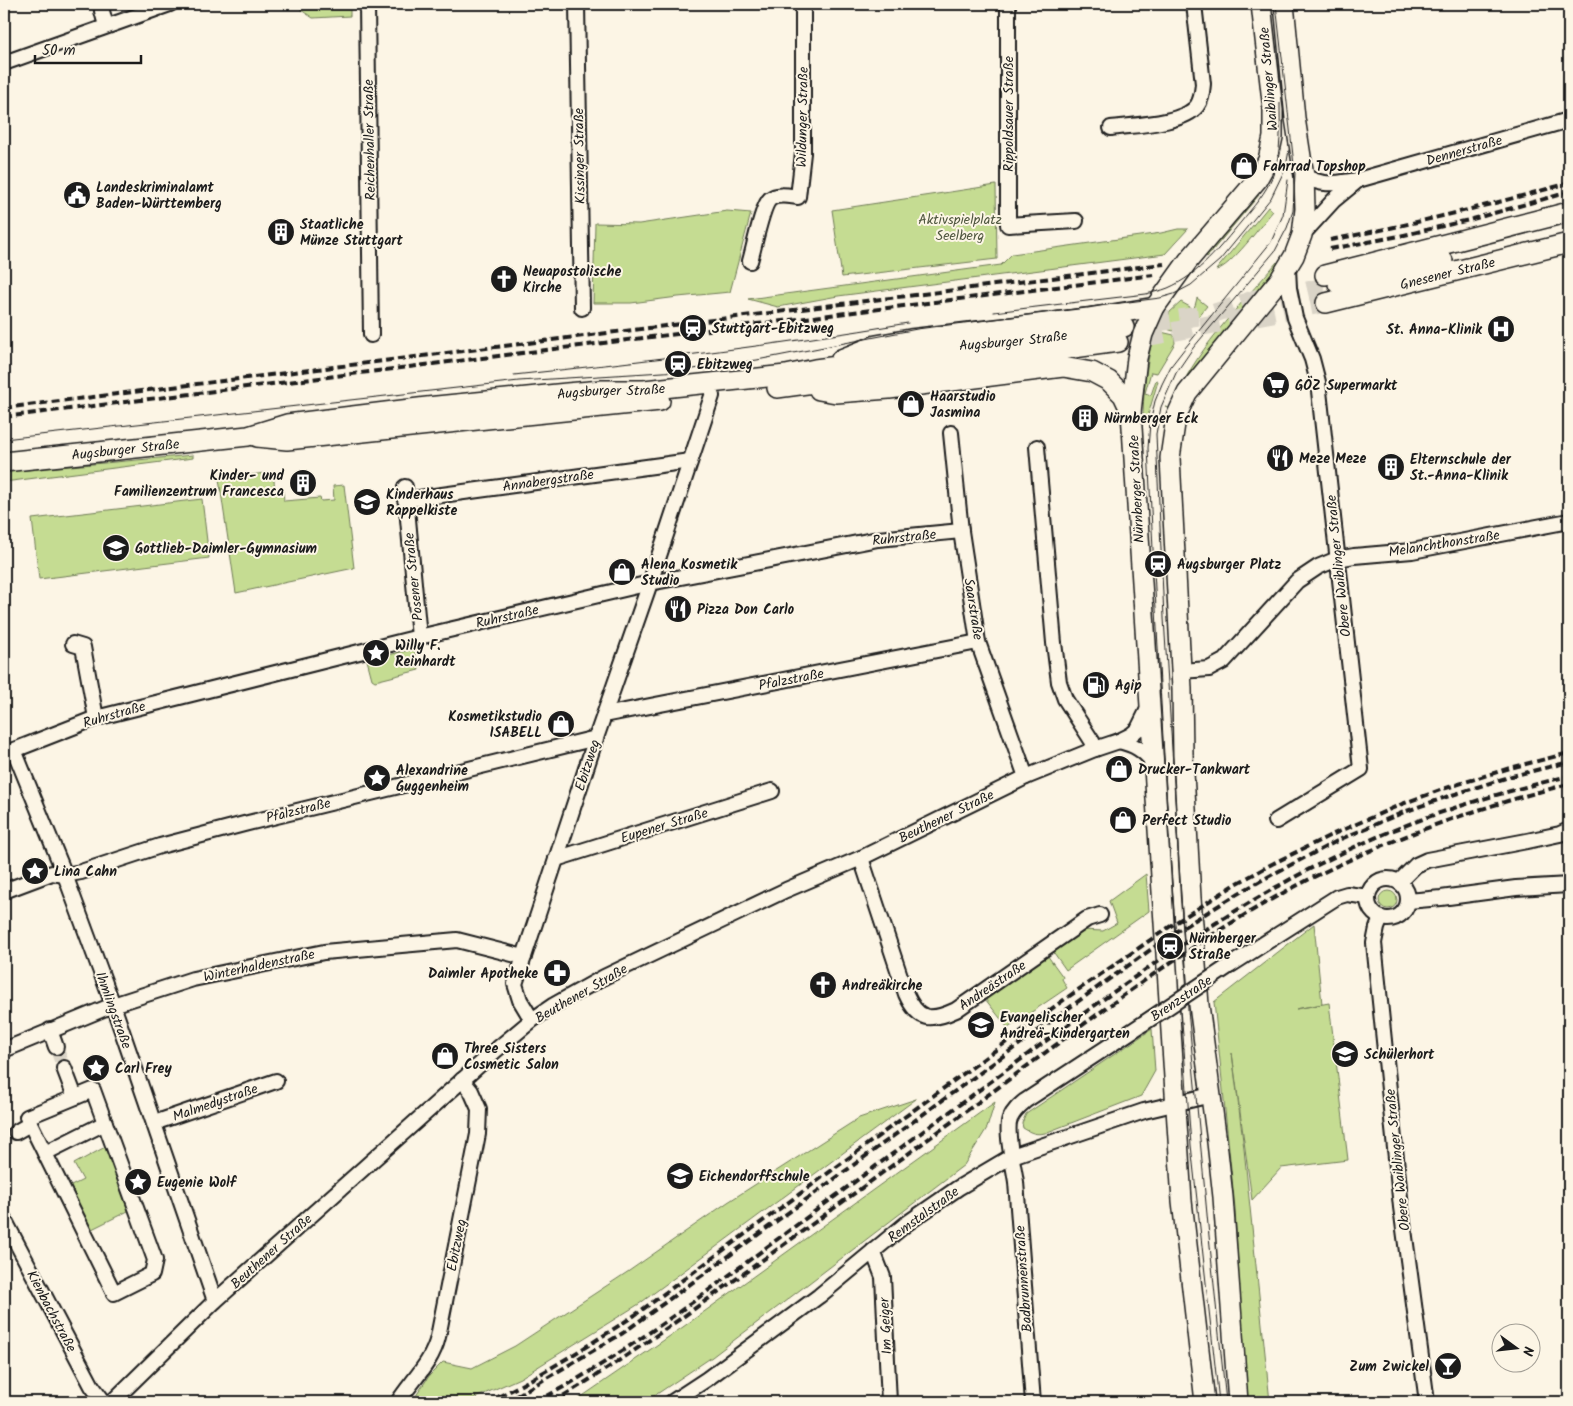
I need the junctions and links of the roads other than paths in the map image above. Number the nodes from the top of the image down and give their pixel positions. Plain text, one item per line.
1 (102, 4) edge
2 (170, 4) edge
3 (367, 4) edge
4 (577, 4) edge
5 (803, 4) edge
6 (1008, 4) edge
7 (1194, 4) edge
8 (1261, 4) edge
9 (1284, 4) edge
10 (106, 26) junction
11 (4, 63) edge
12 (1569, 120) edge
13 (1111, 128) dead end
14 (1304, 176) junction
15 (1358, 180) junction
16 (1569, 212) edge
17 (1076, 221) dead end
18 (1569, 234) edge
19 (1302, 235) junction
20 (1569, 243) edge
21 (750, 260) dead end
22 (1288, 268) junction
23 (1325, 289) junction
24 (1155, 307) junction
25 (582, 308) dead end
26 (371, 335) dead end
27 (815, 369) junction
28 (793, 386) junction
29 (712, 396) junction
30 (1131, 412) junction
31 (951, 433) dead end
32 (248, 436) junction
33 (1037, 447) dead end
34 (690, 461) junction
35 (4, 462) edge
36 (405, 494) joint
37 (1569, 521) edge
38 (961, 531) junction
39 (1337, 559) junction
40 (650, 583) junction
41 (419, 637) junction
42 (978, 642) junction
43 (73, 644) dead end
44 (1181, 671) junction
45 (1149, 707) junction
46 (604, 715) junction
47 (96, 718) junction
48 (596, 738) junction
49 (1119, 741) junction
50 (1095, 749) junction
51 (9, 752) edge
52 (1153, 762) junction
53 (1026, 777) junction
54 (772, 791) dead end
55 (1276, 821) dead end
56 (1569, 830) edge
57 (861, 858) junction
58 (556, 859) junction
59 (65, 874) junction
60 (1399, 882) junction
61 (1569, 885) edge
62 (4, 891) edge
63 (1368, 897) junction
64 (1408, 901) junction
65 (1100, 915) dead end
66 (1381, 918) junction
67 (524, 957) junction
68 (112, 1005) junction
69 (532, 1020) junction
70 (50, 1030) junction
71 (56, 1047) tunnel mouth
72 (4, 1050) edge
73 (64, 1068) tunnel mouth
74 (462, 1080) junction
75 (276, 1081) dead end
76 (1211, 1095) junction
77 (75, 1097) junction
78 (1176, 1103) junction
79 (105, 1123) junction
80 (154, 1123) junction
81 (30, 1124) junction
82 (16, 1132) tunnel mouth
83 (45, 1153) junction
84 (1012, 1156) junction
85 (4, 1219) edge
86 (873, 1251) junction
87 (215, 1302) junction
88 (104, 1402) edge
89 (112, 1402) edge
90 (398, 1402) edge
91 (672, 1402) edge
92 (889, 1402) edge
93 (1032, 1402) edge
94 (1205, 1402) edge
95 (1238, 1402) edge
96 (1426, 1402) edge

1 - 10 street
2 - 10 street
3 - 26 street, Reichenhaller Straße
4 - 25 street, Kissinger Straße
5 - 21 street, Wildunger Straße
6 - 17 street, Rippoldsauer Straße
7 - 13 street
8 - 24 main road, Waiblinger Straße
9 - 14 main road, Waiblinger Straße
10 - 11 street
12 - 15 street, Dennerstraße
14 - 15 street, Dennerstraße
14 - 19 main road
15 - 19 street, Dennerstraße
16 - 23 main road
18 - 23 main road, Gnesener Straße
19 - 22 main road
20 - 23 main road, Gnesener Straße
22 - 39 street, Obere Waiblinger Straße
22 - 44 main road
24 - 27 main road
24 - 30 main road
27 - 28 main road, Augsburger Straße
27 - 32 main road, Augsburger Straße
28 - 29 main road, Augsburger Straße
28 - 30 main road
29 - 32 main road, Augsburger Straße
29 - 34 street, Ebitzweg
30 - 45 main road, Nürnberger Straße
31 - 38 street, Saarstraße
32 - 35 main road, Augsburger Straße
33 - 50 street
34 - 36 street, Annabergstraße
34 - 40 street, Ebitzweg
36 - 41 street, Posener Straße
37 - 39 street, Melanchthonstraße
38 - 40 street, Ruhrstraße
38 - 42 street, Saarstraße
39 - 44 street, Melanchthonstraße
39 - 55 street, Obere Waiblinger Straße
40 - 41 street, Ruhrstraße
40 - 46 street, Ebitzweg
41 - 47 street, Ruhrstraße
42 - 46 street, Pfalzstraße
42 - 53 street, Saarstraße
43 - 47 street
44 - 76 main road
45 - 49 street, Beuthener Straße
45 - 52 main road, Nürnberger Straße
46 - 48 street, Ebitzweg
47 - 51 street, Ruhrstraße
48 - 58 street, Ebitzweg
48 - 59 street, Pfalzstraße
49 - 50 street, Beuthener Straße
49 - 52 street
50 - 53 street, Beuthener Straße
51 - 59 street, Ihmlingstraße
52 - 78 main road, Nürnberger Straße
53 - 57 street, Beuthener Straße
54 - 58 street, Eupener Straße
56 - 60 street
57 - 65 street, Andreästraße
57 - 69 street, Beuthener Straße
58 - 67 street, Ebitzweg
59 - 62 street, Pfalzstraße
59 - 68 street, Ihmlingstraße
60 - 63 street
60 - 64 street
61 - 64 street
63 - 66 street
63 - 84 street, Brenzstraße, bridge
64 - 66 street
66 - 96 street, Obere Waiblinger Straße
67 - 68 street, Winterhaldenstraße
67 - 69 street, Ebitzweg
68 - 70 street, Winterhaldenstraße
68 - 80 street, Ihmlingstraße
69 - 74 street, Beuthener Straße
70 - 71 street
70 - 72 street, Winterhaldenstraße
73 - 77 street
74 - 87 street, Beuthener Straße
74 - 90 street, Ebitzweg
75 - 80 street, Malmedystraße
76 - 78 street, Remstalstraße
76 - 95 main road
77 - 79 street
77 - 81 street
78 - 84 street, Remstalstraße
78 - 94 main road, Nürnberger Straße
79 - 83 street
79 - 83 street
80 - 87 street, Ihmlingstraße
81 - 82 street
81 - 83 street
84 - 86 street, Remstalstraße
84 - 93 street, Badbrunnenstraße
85 - 88 street, Kienbachstraße
86 - 91 street, Remstalstraße
86 - 92 street, Im Geiger
87 - 89 street, Beuthener Straße

